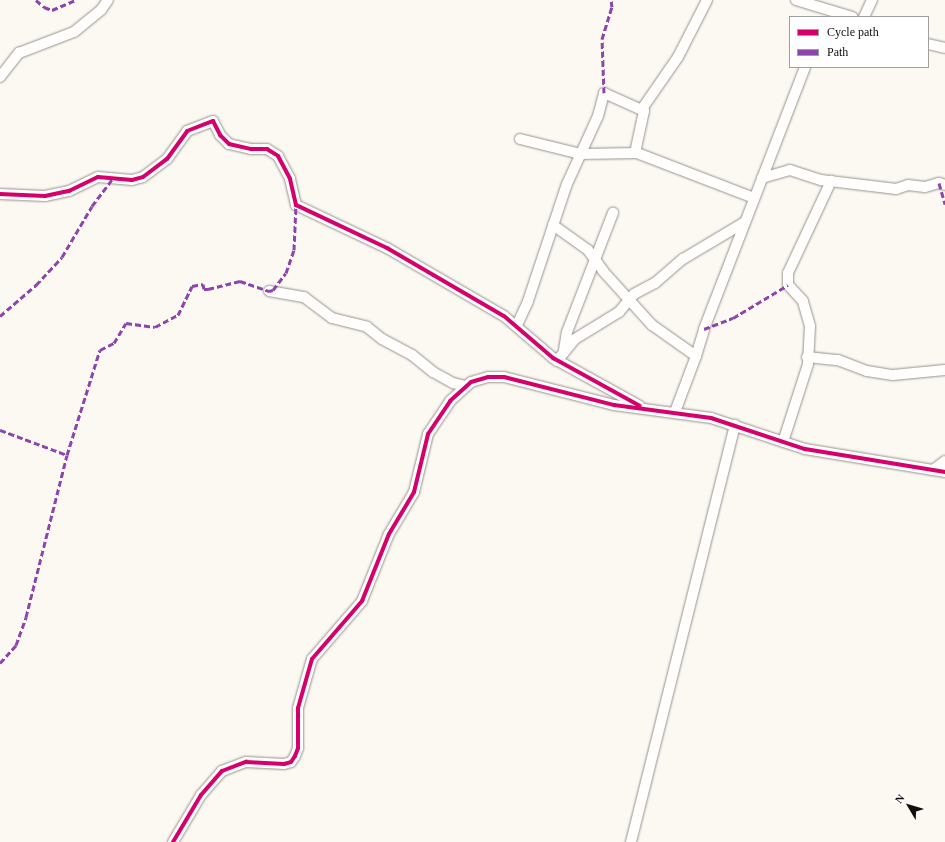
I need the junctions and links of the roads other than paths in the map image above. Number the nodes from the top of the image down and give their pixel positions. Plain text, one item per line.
1 (108, 0) edge
2 (708, 0) edge
3 (796, 0) edge
4 (872, 0) edge
5 (848, 16) edge
6 (864, 16) edge
7 (929, 44) edge
8 (945, 48) edge
9 (805, 68) edge
10 (0, 77) edge
11 (642, 109) junction
12 (520, 139) dead end
13 (635, 153) junction
14 (581, 154) junction
15 (762, 178) junction
16 (831, 181) junction
17 (945, 184) edge
18 (0, 194) edge
19 (754, 198) junction
20 (613, 213) dead end
21 (745, 222) junction
22 (553, 225) junction
23 (595, 259) junction
24 (269, 291) dead end
25 (630, 301) junction
26 (517, 325) junction
27 (564, 350) junction
28 (696, 356) junction
29 (807, 357) junction
30 (557, 361) junction
31 (945, 370) edge
32 (465, 386) junction
33 (645, 409) junction
34 (675, 412) junction
35 (735, 425) junction
36 (783, 442) junction
37 (945, 460) edge
38 (933, 470) junction
39 (945, 472) edge
40 (173, 842) edge
41 (631, 842) edge

1 - 10 street
2 - 11 street
3 - 5 street
4 - 6 street
7 - 8 street
9 - 15 street
11 - 13 street
11 - 14 street
12 - 14 street
13 - 14 street
13 - 19 street
14 - 22 street
15 - 16 street
15 - 19 street
16 - 17 street
16 - 29 street
18 - 26 street
19 - 21 street
20 - 23 street
21 - 25 street
21 - 28 street
22 - 23 street
22 - 26 street
23 - 25 street
23 - 27 street
24 - 32 street
25 - 27 street
25 - 28 street
26 - 30 street
27 - 30 street
28 - 34 street
29 - 31 street
29 - 36 street
30 - 33 street
32 - 33 street
32 - 40 street
33 - 34 street
34 - 35 street
35 - 36 street
35 - 41 street
36 - 38 street
37 - 38 street
38 - 39 street

